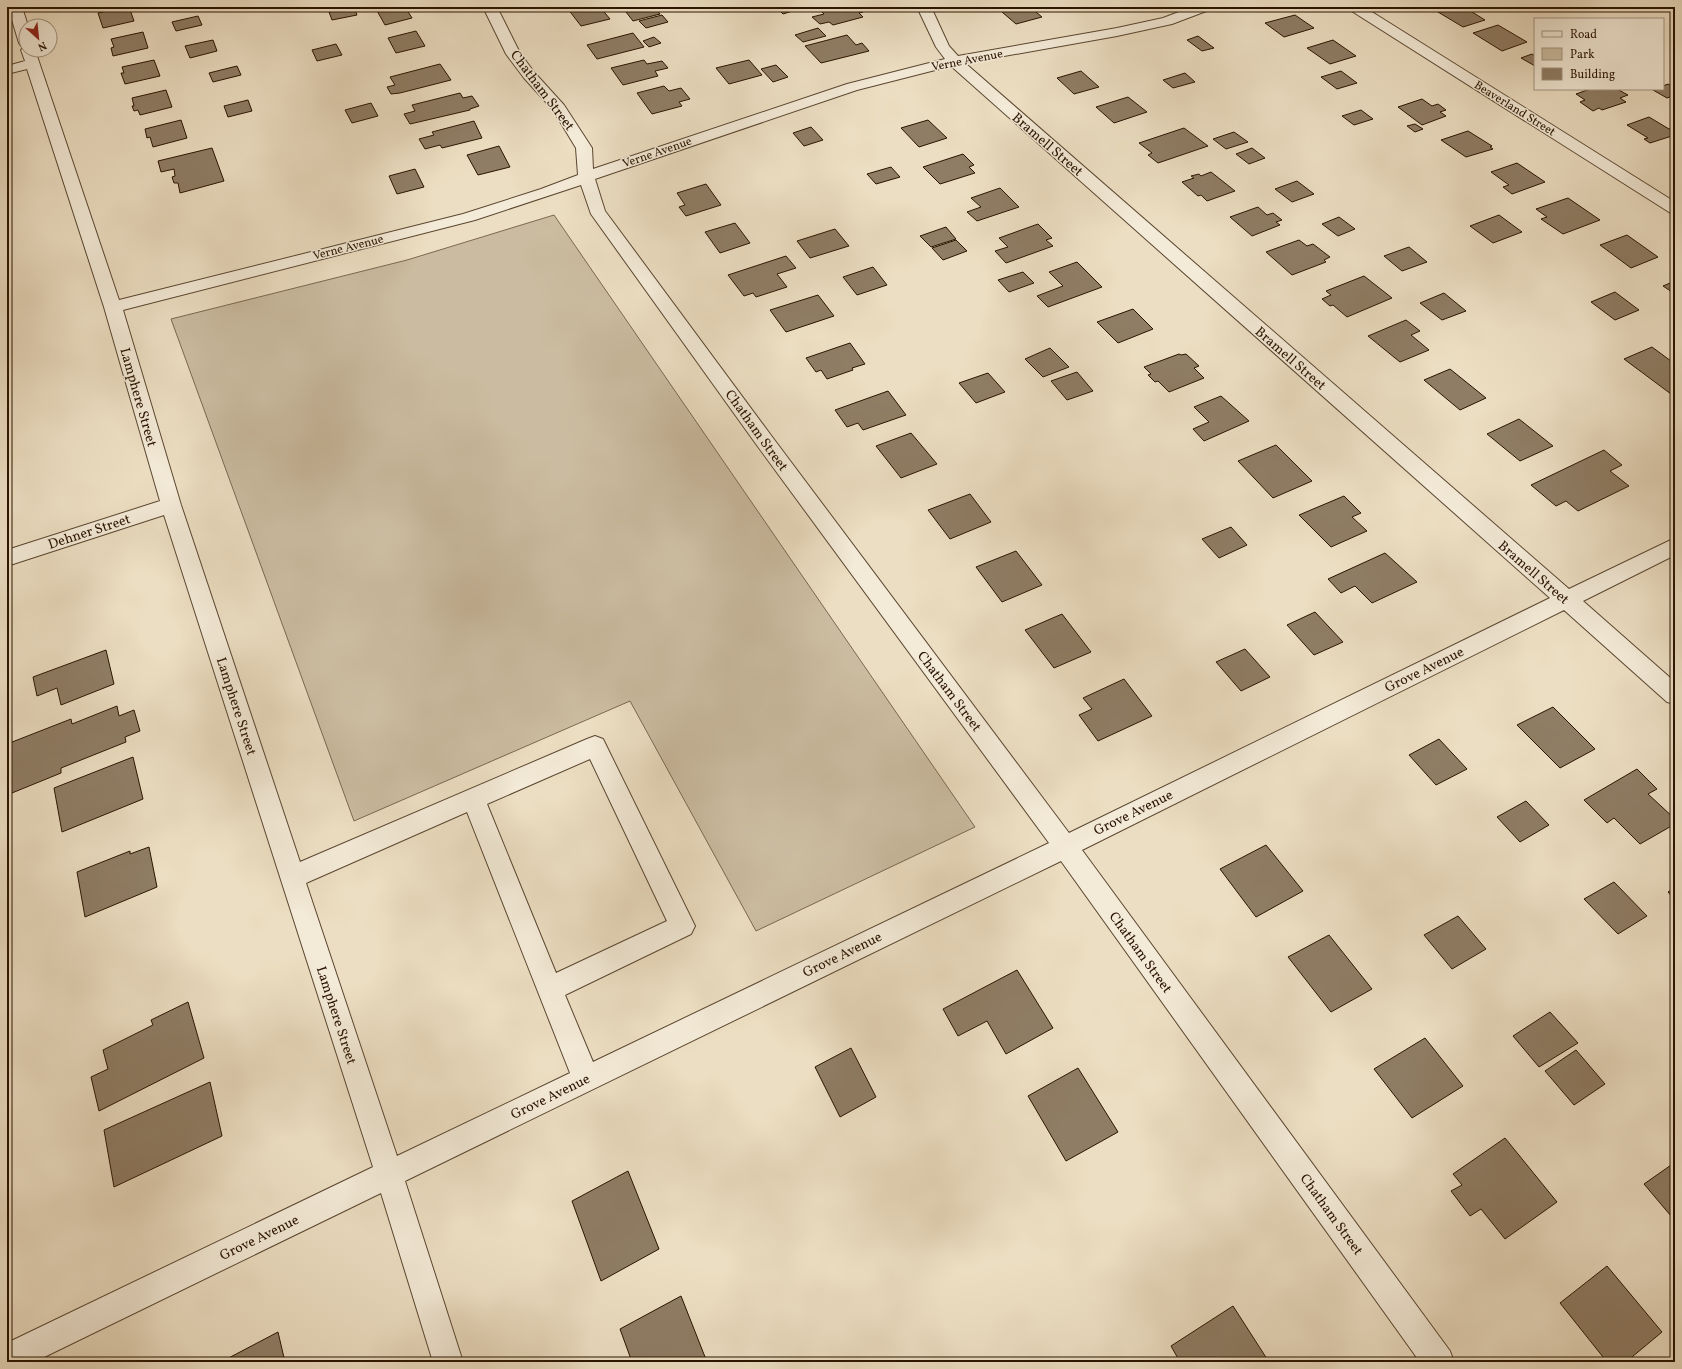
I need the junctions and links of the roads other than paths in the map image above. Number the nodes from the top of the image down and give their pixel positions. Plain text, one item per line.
1 (15, 7) edge
2 (490, 7) edge
3 (924, 7) edge
4 (1204, 7) edge
5 (1355, 7) edge
6 (18, 18) edge
7 (28, 58) edge
8 (30, 58) edge
9 (954, 61) junction
10 (7, 70) edge
11 (586, 177) junction
12 (1675, 209) edge
13 (112, 307) junction
14 (171, 505) junction
15 (1675, 546) edge
16 (7, 558) edge
17 (1566, 600) junction
18 (1675, 695) edge
19 (473, 799) junction
20 (1065, 846) junction
21 (292, 877) junction
22 (550, 989) junction
23 (586, 1078) junction
24 (389, 1174) junction
25 (7, 1359) edge
26 (448, 1362) edge
27 (1439, 1362) edge

1 - 6 street
2 - 11 street, Chatham Street
3 - 9 street, Bramell Street
4 - 9 street, Verne Avenue
5 - 12 street, Beaverland Street
7 - 10 street
8 - 13 street, Lamphere Street
9 - 11 street, Verne Avenue
9 - 17 street, Bramell Street
11 - 13 street, Verne Avenue
11 - 20 street, Chatham Street
13 - 14 street, Lamphere Street
14 - 16 street, Dehner Street
14 - 21 street, Lamphere Street
15 - 17 street, Grove Avenue
17 - 18 street, Bramell Street
17 - 20 street, Grove Avenue
19 - 21 street
19 - 22 street
19 - 22 street
20 - 23 street, Grove Avenue
20 - 27 street, Chatham Street
21 - 24 street, Lamphere Street
22 - 23 street
23 - 24 street, Grove Avenue
24 - 25 street, Grove Avenue
24 - 26 street, Lamphere Street

